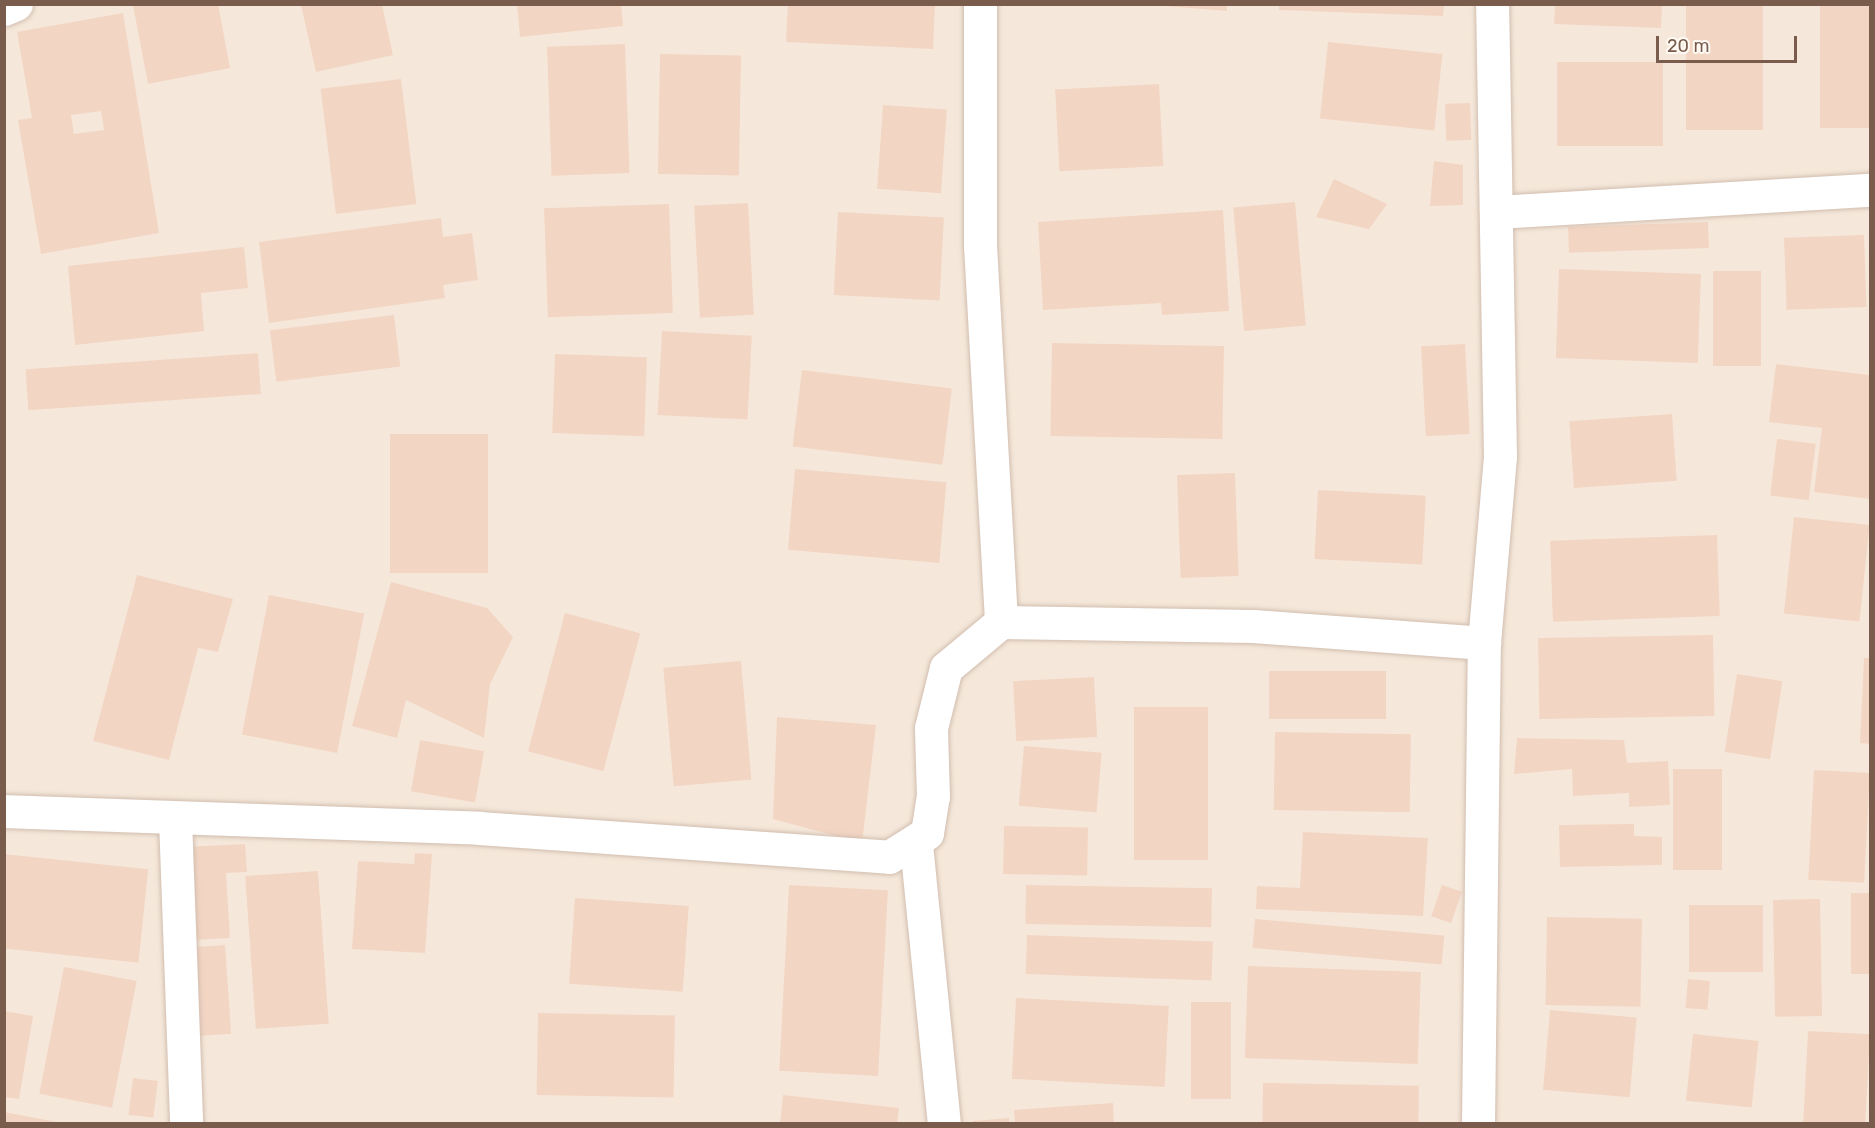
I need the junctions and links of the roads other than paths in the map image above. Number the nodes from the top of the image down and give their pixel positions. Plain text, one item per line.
1 (16, 4) edge
2 (980, 4) edge
3 (1492, 4) edge
4 (4, 9) edge
5 (1870, 190) edge
6 (1496, 212) junction
7 (1001, 622) junction
8 (1484, 643) junction
9 (4, 811) edge
10 (175, 819) junction
11 (916, 844) junction
12 (186, 1124) edge
13 (944, 1124) edge
14 (1478, 1124) edge

1 - 4 street
2 - 7 street
3 - 6 street
5 - 6 street
6 - 8 street
7 - 8 street
7 - 11 street
8 - 14 street
9 - 10 street
10 - 11 street
10 - 12 street
11 - 13 street

